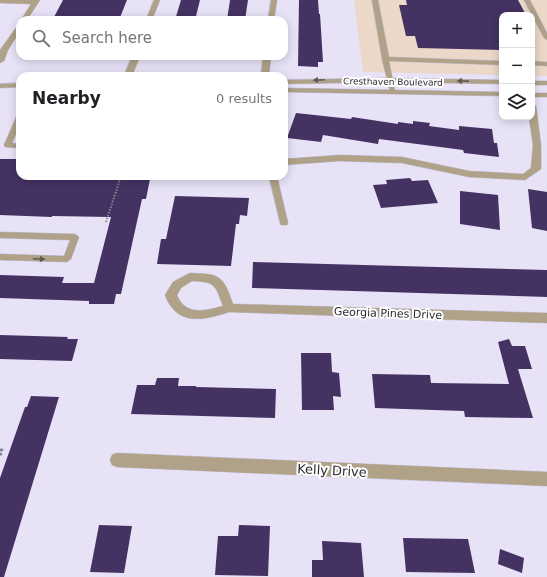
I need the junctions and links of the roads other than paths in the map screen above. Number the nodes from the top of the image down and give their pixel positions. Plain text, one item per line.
1 (157, 0) edge
2 (274, 0) edge
3 (375, 0) edge
4 (527, 0) edge
5 (0, 1) edge
6 (36, 1) edge
7 (27, 16) edge
8 (151, 16) edge
9 (272, 16) edge
10 (16, 31) edge
11 (547, 38) edge
12 (2, 50) edge
13 (385, 59) junction
14 (134, 60) edge
15 (267, 60) edge
16 (0, 61) edge
17 (499, 62) edge
18 (535, 63) edge
19 (547, 64) edge
20 (130, 72) edge
21 (265, 72) edge
22 (390, 80) junction
23 (288, 82) edge
24 (499, 82) edge
25 (535, 83) edge
26 (547, 83) edge
27 (16, 85) edge
28 (0, 86) edge
29 (288, 90) edge
30 (392, 91) junction
31 (499, 94) edge
32 (535, 94) edge
33 (547, 95) edge
34 (530, 120) edge
35 (534, 120) edge
36 (534, 123) junction
37 (16, 132) edge
38 (16, 146) edge
39 (288, 162) edge
40 (275, 180) edge
41 (284, 223) dead end
42 (0, 235) edge
43 (0, 258) edge
44 (229, 308) junction
45 (547, 318) edge
46 (117, 460) dead end
47 (547, 479) edge

1 - 8 street
2 - 9 street
3 - 13 lane
4 - 11 lane
5 - 6 street
6 - 7 street
10 - 12 street
12 - 16 street
13 - 17 lane
13 - 22 lane
14 - 20 street
15 - 21 street
18 - 19 lane
22 -> 23 street, Cresthaven Boulevard
24 -> 22 street, Cresthaven Boulevard
22 - 30 lane
25 - 26 street
27 - 28 street
29 - 30 street, Cresthaven Boulevard
30 - 31 street, Cresthaven Boulevard
32 - 33 street
34 - 36 street
35 - 36 street
36 - 39 street
37 - 38 lane
40 - 41 lane
43 -> 42 lane
44 - 44 street, Georgia Pines Drive
44 - 45 street, Georgia Pines Drive
46 - 47 street, Kelly Drive

